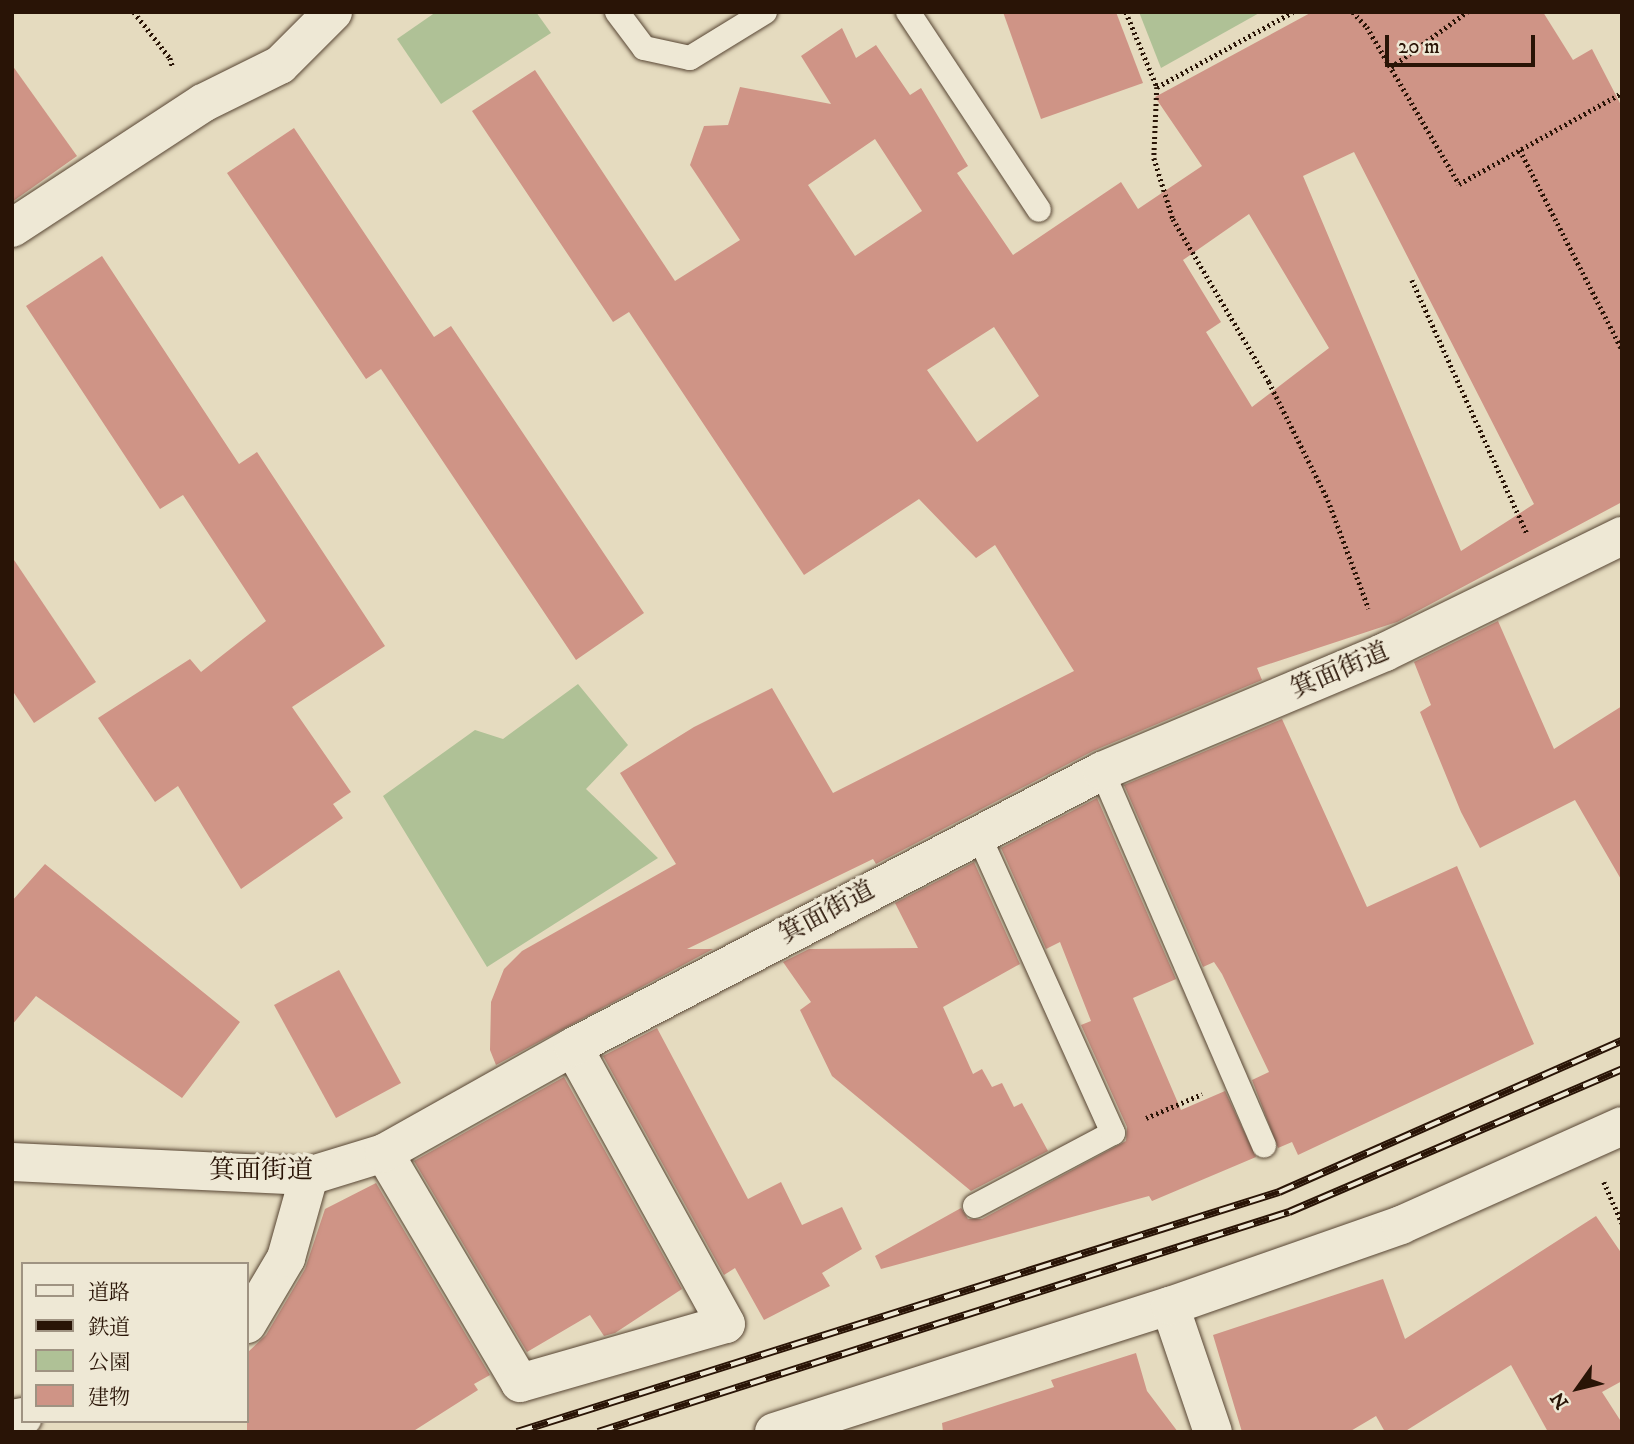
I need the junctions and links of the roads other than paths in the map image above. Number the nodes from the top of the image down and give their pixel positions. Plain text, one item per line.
1 (333, 12) edge
2 (617, 12) edge
3 (765, 12) edge
4 (908, 12) edge
5 (1039, 210) dead end
6 (12, 228) edge
7 (1619, 544) edge
8 (1102, 771) junction
9 (978, 834) junction
10 (573, 1047) junction
11 (1622, 1126) edge
12 (1264, 1145) dead end
13 (384, 1153) junction
14 (12, 1162) edge
15 (309, 1176) junction
16 (975, 1206) dead end
17 (1170, 1306) junction
18 (248, 1322) edge
19 (774, 1432) edge
20 (1213, 1432) edge

1 - 6 street
2 - 3 lane
4 - 5 lane
7 - 8 street, 箕面街道
8 - 9 street, 箕面街道
8 - 12 lane
9 - 10 street, 箕面街道
9 - 16 lane
10 - 13 street, 箕面街道
10 - 13 street
11 - 17 street
13 - 15 street, 箕面街道
14 - 15 street, 箕面街道
15 - 18 street
17 - 19 street
17 - 20 street

